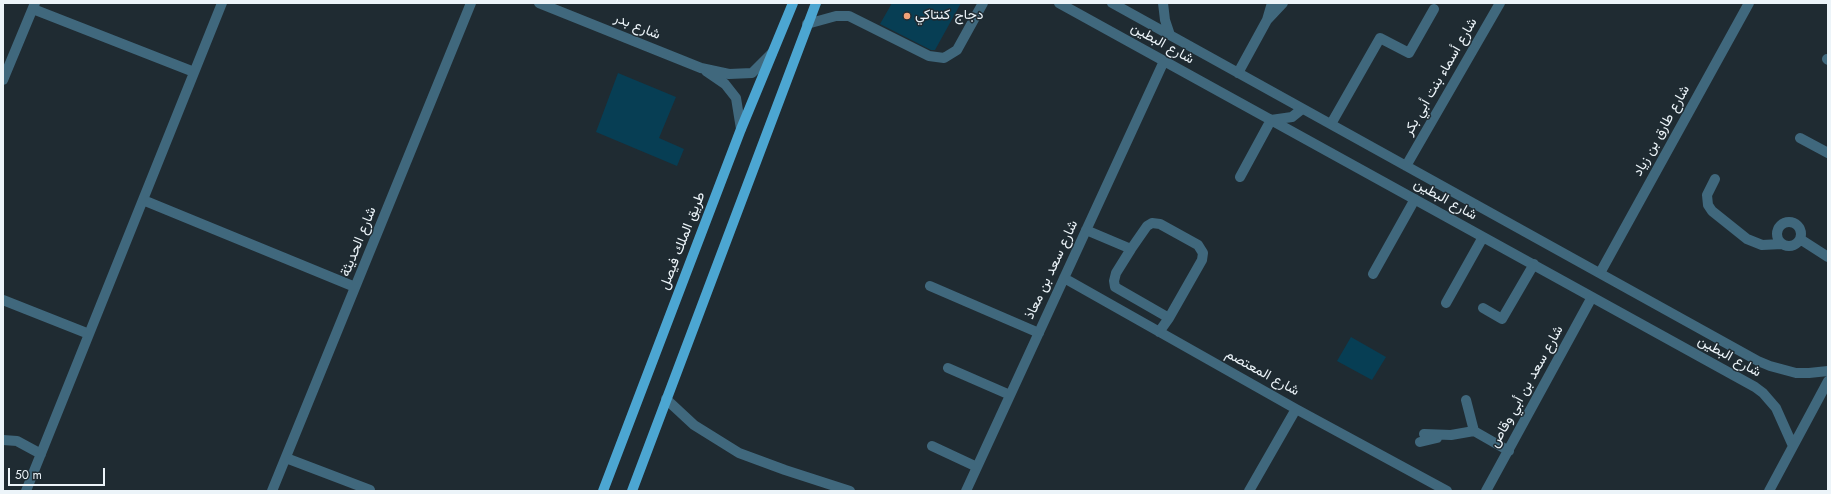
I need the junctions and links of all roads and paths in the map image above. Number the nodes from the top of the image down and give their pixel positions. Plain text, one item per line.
1 (222, 3) edge
2 (471, 3) edge
3 (539, 3) edge
4 (793, 3) edge
5 (816, 3) edge
6 (983, 3) edge
7 (1059, 3) edge
8 (1163, 3) edge
9 (1272, 3) edge
10 (1283, 3) edge
11 (1500, 3) edge
12 (1749, 3) edge
13 (1117, 4) edge
14 (34, 6) edge
15 (1434, 9) dead end
16 (1267, 20) junction
17 (807, 24) junction
18 (1170, 35) junction
19 (772, 54) junction
20 (1164, 61) junction
21 (701, 68) junction
22 (194, 72) junction
23 (1238, 73) junction
24 (3, 80) edge
25 (1302, 109) junction
26 (1271, 120) junction
27 (1331, 124) junction
28 (741, 128) junction
29 (1800, 138) dead end
30 (1828, 153) edge
31 (1406, 166) junction
32 (1240, 177) dead end
33 (1715, 179) dead end
34 (143, 200) junction
35 (1416, 200) junction
36 (1086, 230) junction
37 (1483, 237) junction
38 (1800, 239) junction
39 (1782, 244) junction
40 (1131, 249) junction
41 (1828, 257) edge
42 (1534, 264) junction
43 (1600, 273) junction
44 (1373, 274) dead end
45 (1064, 278) junction
46 (930, 286) dead end
47 (355, 287) junction
48 (1592, 297) junction
49 (3, 300) edge
50 (1446, 303) dead end
51 (1483, 308) dead end
52 (1169, 318) junction
53 (1159, 332) junction
54 (1039, 333) junction
55 (89, 334) junction
56 (948, 368) dead end
57 (1828, 371) edge
58 (1828, 381) edge
59 (1010, 394) junction
60 (666, 400) junction
61 (1466, 400) dead end
62 (1296, 409) junction
63 (1474, 431) junction
64 (1422, 438) dead end
65 (3, 440) edge
66 (932, 446) dead end
67 (1793, 446) junction
68 (1509, 451) junction
69 (41, 454) junction
70 (286, 458) junction
71 (977, 467) junction
72 (370, 490) dead end
73 (26, 491) edge
74 (272, 491) edge
75 (603, 491) edge
76 (632, 491) edge
77 (850, 491) edge
78 (966, 491) edge
79 (1249, 491) edge
80 (1447, 491) edge
81 (1486, 491) edge
82 (1769, 491) edge

1 - 22 street
2 - 47 street, شارع الحديثة
3 - 21 street, شارع بدر
4 - 19 main road, طريق الملك فيصل
5 - 17 main road
6 - 17 street
7 - 20 street, شارع البطين
8 - 18 street
9 - 16 street
10 - 16 street
11 - 31 street, شارع أسماء بنت أبي بكر
12 - 43 street, شارع طارق بن زياد
13 - 18 street, شارع البطين
14 - 22 street
14 - 24 street
15 - 27 street
16 - 23 street
17 - 60 main road
18 - 23 street, شارع البطين
19 - 21 street, شارع بدر
19 - 28 main road, طريق الملك فيصل
20 - 26 street, شارع البطين
20 - 36 street, شارع سعد بن معاذ
21 - 28 street, شارع بدر
22 - 34 street
23 - 25 street, شارع البطين
25 - 26 street
25 - 27 street, شارع البطين
26 - 32 street
26 - 35 street, شارع البطين
27 - 31 street, شارع البطين
28 - 75 main road, طريق الملك فيصل
29 - 30 street
31 - 43 street, شارع البطين
33 - 39 street
34 - 47 street
34 - 55 street
35 - 37 street, شارع البطين
35 - 44 street
36 - 40 street
36 - 45 street, شارع سعد بن معاذ
37 - 42 street, شارع البطين
37 - 50 street
38 - 39 street
38 - 39 street
38 - 41 street
40 - 52 street
40 - 52 street
42 - 48 street, شارع البطين
42 - 51 street
43 - 57 street, شارع البطين
45 - 53 street, شارع المعتصم
45 - 54 street, شارع سعد بن معاذ
46 - 54 street
47 - 70 street, شارع الحديثة
48 - 67 street, شارع البطين
48 - 68 street, شارع سعد بن أبي وقاص
49 - 55 street
52 - 53 street
53 - 62 street, شارع المعتصم
54 - 59 street, شارع سعد بن معاذ
55 - 69 street
56 - 59 street
58 - 67 street
59 - 71 street, شارع سعد بن معاذ
60 - 76 main road
60 - 77 street
61 - 63 street
62 - 79 street
62 - 80 street, شارع المعتصم
63 - 64 street
63 - 68 street
65 - 69 street
66 - 71 street
67 - 82 street
68 - 81 street, شارع سعد بن أبي وقاص
69 - 73 street
70 - 72 street
70 - 74 street, شارع الحديثة
71 - 78 street, شارع سعد بن معاذ

